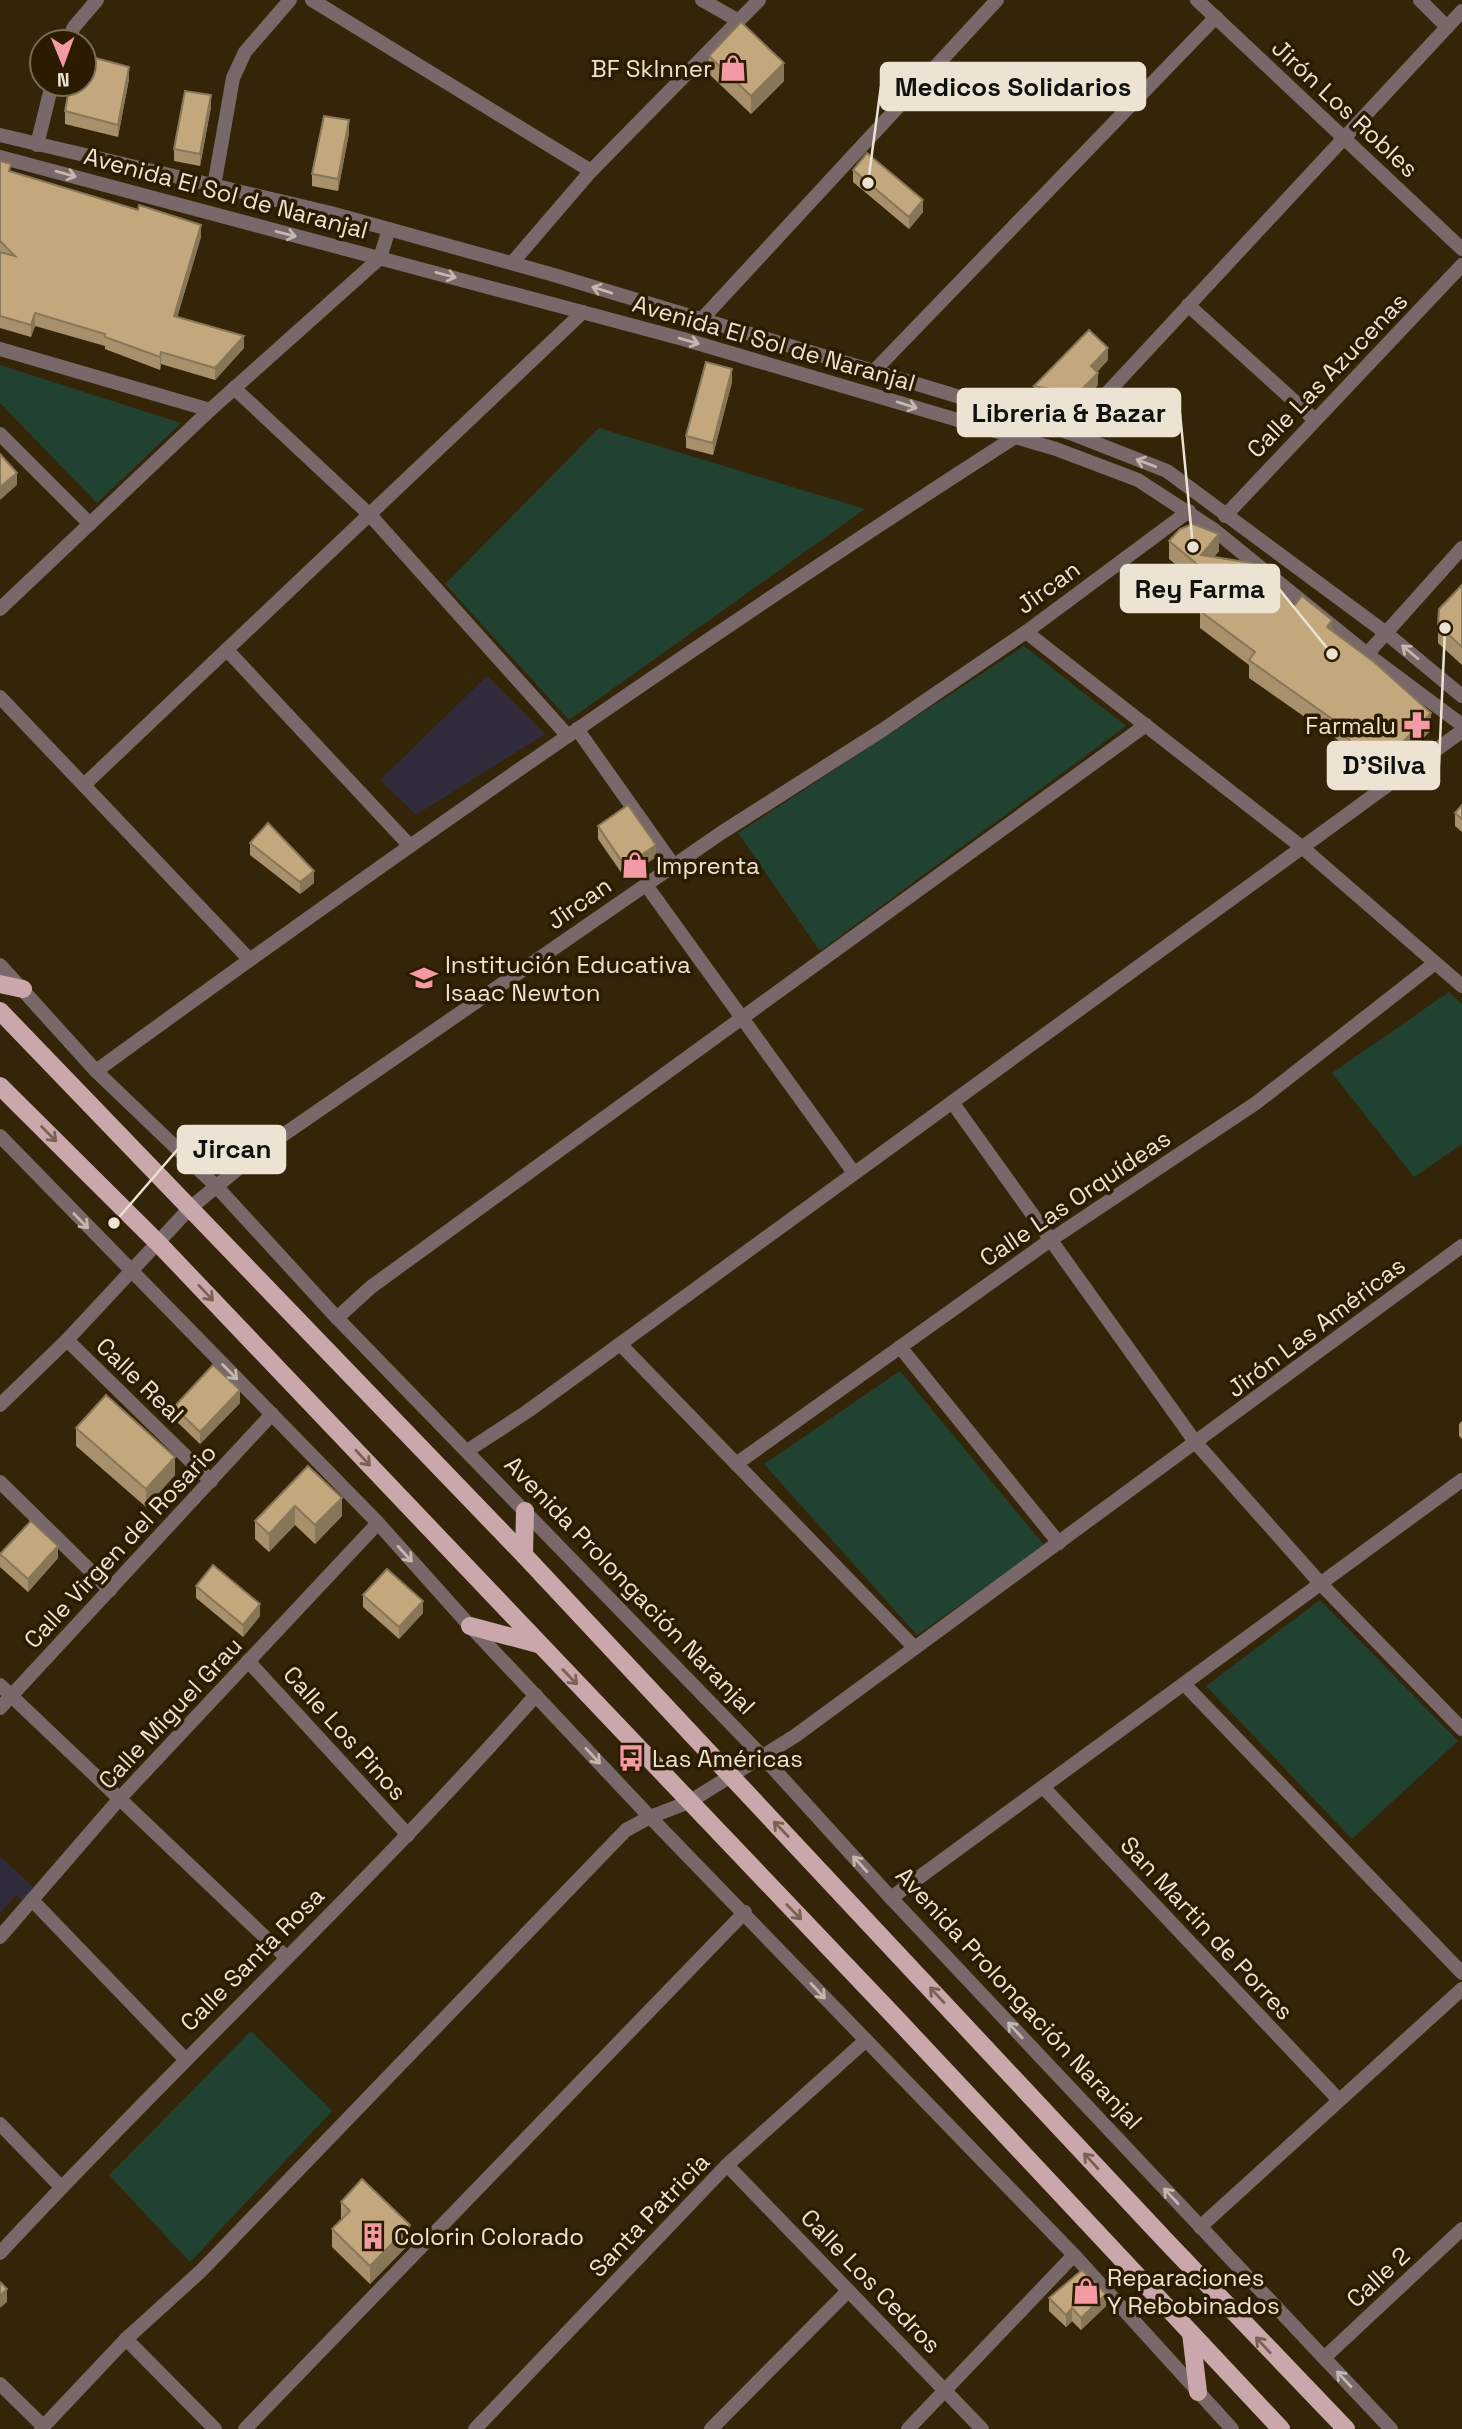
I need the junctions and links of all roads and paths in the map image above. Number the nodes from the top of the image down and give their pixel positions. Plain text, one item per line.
1 (97, 0) edge
2 (290, 0) edge
3 (312, 0) edge
4 (702, 0) edge
5 (759, 0) edge
6 (997, 0) edge
7 (1197, 0) edge
8 (1420, 0) edge
9 (1462, 11) edge
10 (1216, 17) junction
11 (739, 21) junction
12 (1447, 26) junction
13 (74, 28) edge
14 (49, 98) edge
15 (0, 135) edge
16 (1344, 138) junction
17 (37, 145) junction
18 (0, 157) edge
19 (591, 171) junction
20 (214, 186) junction
21 (389, 229) junction
22 (1462, 249) edge
23 (380, 258) junction
24 (512, 263) junction
25 (1462, 265) edge
26 (1188, 306) junction
27 (583, 312) junction
28 (702, 319) junction
29 (0, 349) edge
30 (874, 371) junction
31 (234, 388) junction
32 (210, 410) junction
33 (1315, 419) junction
34 (1070, 433) junction
35 (0, 434) edge
36 (1015, 437) junction
37 (1189, 511) junction
38 (370, 515) junction
39 (1225, 516) junction
40 (90, 524) junction
41 (1462, 548) edge
42 (0, 609) edge
43 (1026, 632) junction
44 (1386, 633) junction
45 (227, 650) junction
46 (1367, 654) junction
47 (0, 696) edge
48 (1462, 696) edge
49 (1146, 725) junction
50 (1462, 725) edge
51 (1462, 731) edge
52 (572, 732) junction
53 (84, 785) junction
54 (410, 846) junction
55 (1303, 848) junction
56 (674, 866) junction
57 (646, 885) junction
58 (250, 959) junction
59 (1435, 963) junction
60 (0, 965) edge
61 (0, 984) edge
62 (1462, 986) edge
63 (23, 989) junction
64 (0, 1010) edge
65 (742, 1019) junction
66 (96, 1071) junction
67 (0, 1086) edge
68 (952, 1102) junction
69 (0, 1136) edge
70 (854, 1173) junction
71 (216, 1186) junction
72 (189, 1209) junction
73 (1049, 1241) junction
74 (159, 1244) junction
75 (1462, 1246) edge
76 (130, 1272) junction
77 (337, 1318) junction
78 (67, 1340) junction
79 (620, 1344) junction
80 (900, 1346) junction
81 (0, 1405) edge
82 (272, 1414) junction
83 (1196, 1443) junction
84 (467, 1451) junction
85 (736, 1464) junction
86 (1462, 1480) edge
87 (211, 1481) junction
88 (0, 1482) edge
89 (525, 1511) junction
90 (378, 1523) junction
91 (1059, 1543) junction
92 (524, 1555) junction
93 (1320, 1583) junction
94 (110, 1590) junction
95 (470, 1626) junction
96 (539, 1645) junction
97 (915, 1648) junction
98 (248, 1661) junction
99 (0, 1685) edge
100 (1185, 1685) junction
101 (536, 1695) junction
102 (11, 1696) junction
103 (0, 1708) edge
104 (1462, 1729) edge
105 (763, 1757) junction
106 (730, 1775) junction
107 (1044, 1788) junction
108 (121, 1797) junction
109 (689, 1802) junction
110 (650, 1817) junction
111 (408, 1835) junction
112 (891, 1898) junction
113 (32, 1900) junction
114 (746, 1912) junction
115 (0, 1937) edge
116 (286, 1957) junction
117 (1462, 1973) edge
118 (1462, 1989) edge
119 (865, 2041) junction
120 (186, 2059) junction
121 (1338, 2099) junction
122 (0, 2124) edge
123 (727, 2165) junction
124 (61, 2187) junction
125 (1200, 2227) junction
126 (1462, 2229) edge
127 (0, 2253) edge
128 (1074, 2255) junction
129 (848, 2291) junction
130 (1191, 2333) junction
131 (126, 2339) junction
132 (1324, 2358) junction
133 (0, 2384) edge
134 (945, 2391) junction
135 (1198, 2392) junction
136 (41, 2427) edge
137 (215, 2429) edge
138 (245, 2429) edge
139 (475, 2429) edge
140 (711, 2429) edge
141 (908, 2429) edge
142 (982, 2429) edge
143 (1232, 2429) edge
144 (1280, 2429) edge
145 (1346, 2429) edge
146 (1391, 2429) edge

1 - 13 street
2 - 20 street
3 - 19 street
4 - 11 street
5 - 11 street
6 - 28 street
7 - 10 street, Jirón Los Robles
8 - 12 street
9 - 12 street
10 - 16 street, Jirón Los Robles
10 - 30 street
11 - 19 street
12 - 16 street
14 - 17 street
15 - 17 street, Avenida El Sol de Naranjal
16 - 22 street, Jirón Los Robles
16 - 26 street
17 - 20 street, Avenida El Sol de Naranjal
18 -> 23 street, Avenida El Sol de Naranjal
19 - 24 street
20 - 21 street, Avenida El Sol de Naranjal
21 - 23 street
21 - 24 street, Avenida El Sol de Naranjal
23 -> 27 street, Avenida El Sol de Naranjal
23 - 31 street
28 -> 24 street, Avenida El Sol de Naranjal
25 - 33 street, Calle Las Azucenas
26 - 33 street
26 - 34 street
27 -> 36 street, Avenida El Sol de Naranjal
27 - 38 street
28 - 30 street, Avenida El Sol de Naranjal
29 - 32 street
30 - 34 street, Avenida El Sol de Naranjal
31 - 32 street
31 - 38 street
32 - 40 street
33 - 39 street, Calle Las Azucenas
39 -> 34 street, Avenida El Sol de Naranjal
35 - 40 street
36 - 37 street, Avenida El Sol de Naranjal
36 - 52 street
37 - 43 street, Jircan
37 - 46 street, Avenida El Sol de Naranjal
38 - 45 street
38 - 52 street
39 - 44 street, Avenida El Sol de Naranjal
40 - 42 street
41 - 44 street
43 - 49 street
43 - 56 street, Jircan
44 - 46 street
48 -> 44 street, Avenida El Sol de Naranjal
45 - 53 street
45 - 54 street
46 - 50 street, Avenida El Sol de Naranjal
47 - 53 street
49 - 55 street
49 - 65 street
51 - 55 street
52 - 54 street
52 - 56 street
53 - 58 street
54 - 58 street
55 - 59 street
55 - 68 street
56 - 57 street, Jircan
57 - 65 street
57 - 71 street, Jircan
58 - 66 street
59 - 62 street
59 - 73 street, Calle Las Orquídeas
60 - 63 street, Avenida Prolongación Naranjal
61 - 63 main road
63 - 66 street, Avenida Prolongación Naranjal
64 - 72 main road
65 - 70 street
65 - 77 street
66 - 71 street, Avenida Prolongación Naranjal
67 -> 74 main road
68 - 70 street
68 - 73 street
69 -> 76 street
70 - 79 street
71 - 72 street, Jircan
71 - 77 street, Avenida Prolongación Naranjal
72 - 74 street, Jircan
72 - 92 main road
73 - 80 street, Calle Las Orquídeas
73 - 83 street
74 - 76 street, Jircan
74 -> 96 main road
75 - 83 street, Jirón Las Américas
76 - 78 street, Jircan
76 -> 82 street
77 - 84 street, Avenida Prolongación Naranjal
78 - 81 street, Jircan
78 - 87 street, Calle Real
79 - 84 street
79 - 85 street
80 - 85 street, Calle Las Orquídeas
80 - 91 street
82 - 87 street, Calle Virgen del Rosario
82 - 90 street
83 - 91 street, Jirón Las Américas
83 - 93 street
84 - 89 street, Avenida Prolongación Naranjal
85 - 97 street
86 - 93 street
87 - 94 street, Calle Virgen del Rosario
88 - 94 street
89 - 92 main road
89 - 105 street, Avenida Prolongación Naranjal
90 -> 95 street
90 - 98 street, Calle Miguel Grau
91 - 97 street, Jirón Las Américas
92 - 106 main road
93 - 100 street
93 - 104 street
94 - 102 street, Calle Virgen del Rosario
95 - 96 main road
95 - 101 street
96 -> 109 main road
97 - 105 street, Jirón Las Américas
98 - 108 street, Calle Miguel Grau
98 - 111 street, Calle Los Pinos
99 - 102 street
100 - 107 street
100 - 117 street
101 -> 110 street
101 - 111 street, Calle Santa Rosa
102 - 103 street, Calle Virgen del Rosario
102 - 108 street
105 - 106 street, Jirón Las Américas
112 -> 105 street, Avenida Prolongación Naranjal
106 - 109 street, Jirón Las Américas
145 -> 106 main road
107 - 112 street
107 - 121 street, San Martin de Porres
108 - 113 street, Calle Miguel Grau
108 - 116 street
109 - 110 street, Jirón Las Américas
109 -> 130 main road
110 - 114 street
110 - 131 street, Jirón Las Américas
111 - 116 street, Calle Santa Rosa
125 -> 112 street, Avenida Prolongación Naranjal
113 - 115 street, Calle Miguel Grau
113 - 120 street
114 -> 119 street
114 - 138 street
116 - 120 street, Calle Santa Rosa
118 - 121 street
119 - 123 street, Santa Patricia
119 - 128 street
120 - 124 street, Calle Santa Rosa
121 - 125 street
122 - 124 street
123 - 129 street, Calle Los Cedros
123 - 139 street, Santa Patricia
124 - 127 street, Calle Santa Rosa
125 - 132 street, Avenida Prolongación Naranjal
126 - 132 street, Calle 2
128 - 134 street
128 - 135 street
129 - 134 street, Calle Los Cedros
129 - 140 street
130 - 135 main road
130 - 144 main road
131 - 136 street, Jirón Las Américas
131 - 137 street
146 -> 132 street, Avenida Prolongación Naranjal
133 - 136 street
134 - 141 street
134 - 142 street, Calle Los Cedros
135 - 143 street

